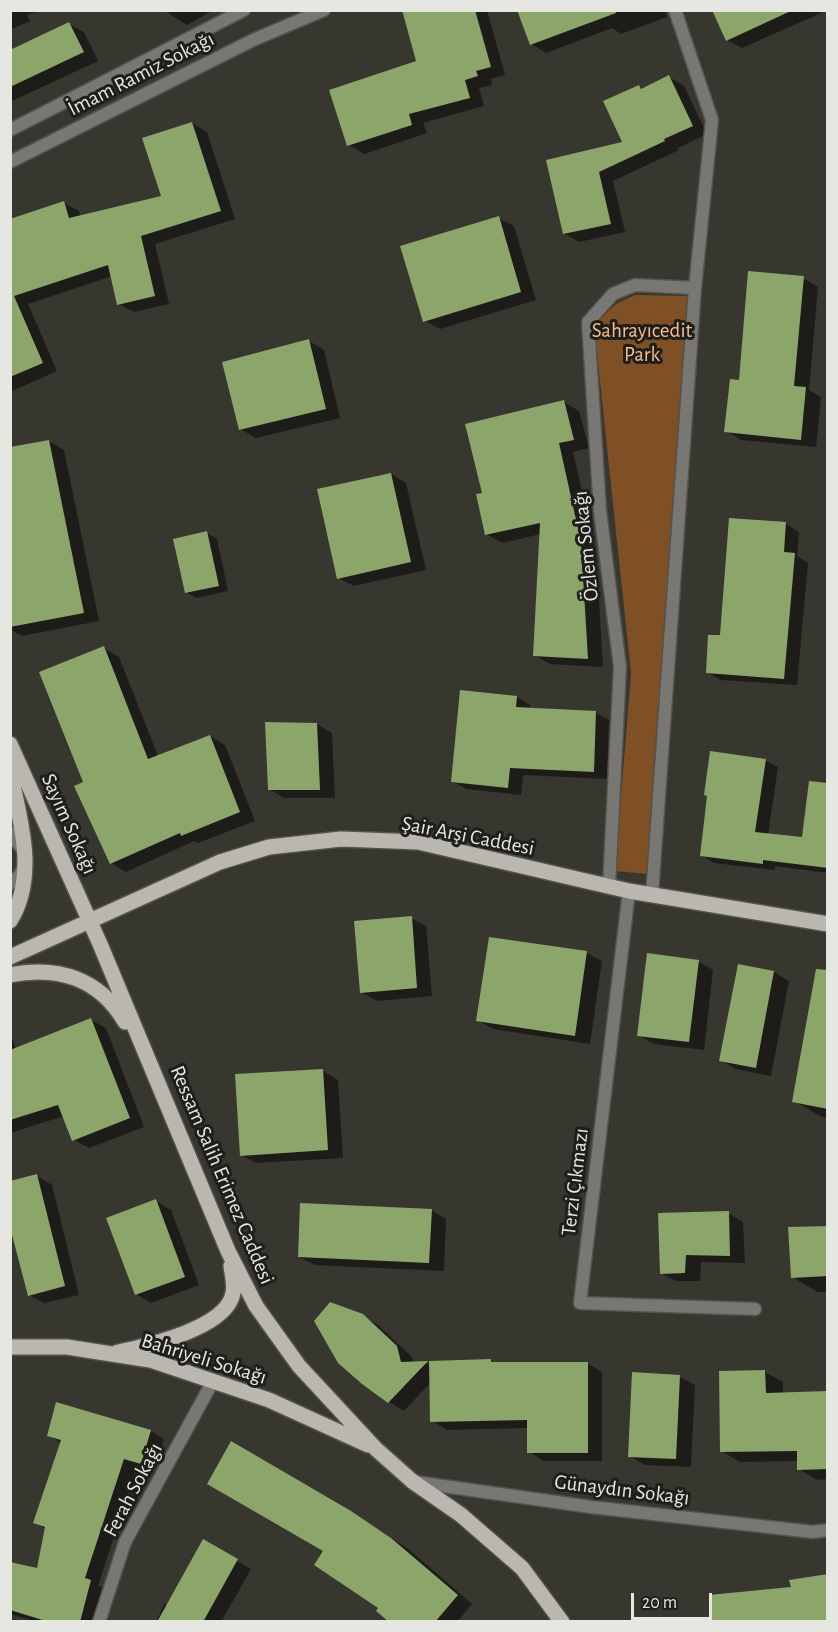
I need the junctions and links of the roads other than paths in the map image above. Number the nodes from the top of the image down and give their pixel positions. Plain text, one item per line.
1 (244, 10) edge
2 (324, 10) edge
3 (675, 10) edge
4 (10, 130) edge
5 (10, 162) edge
6 (695, 288) junction
7 (10, 744) edge
8 (10, 772) edge
9 (10, 833) edge
10 (25, 860) junction
11 (10, 884) edge
12 (609, 887) junction
13 (629, 891) junction
14 (652, 895) junction
15 (10, 921) edge
16 (90, 921) junction
17 (828, 924) edge
18 (10, 957) edge
19 (10, 975) edge
20 (153, 1068) junction
21 (228, 1251) junction
22 (755, 1309) dead end
23 (10, 1347) edge
24 (109, 1354) junction
25 (213, 1381) junction
26 (376, 1449) junction
27 (412, 1481) junction
28 (828, 1530) edge
29 (99, 1622) edge
30 (561, 1622) edge

1 - 4 street, İmam Ramiz Sokağı
2 - 5 street, İmam Ramiz Sokağı
3 - 6 street
6 - 12 street, Özlem Sokağı
6 - 14 street
7 - 16 main road, Sayım Sokağı
8 - 10 main road
9 - 10 street
10 - 11 street
10 - 15 main road
12 - 13 main road, Şair Arşi Caddesi
12 - 16 main road, Şair Arşi Caddesi
13 - 14 main road, Şair Arşi Caddesi
13 - 22 street, Terzi Çıkmazı
14 - 17 main road, Şair Arşi Caddesi
16 - 18 main road, Şair Arşi Caddesi
16 - 20 main road, Ressam Salih Erimez Caddesi
19 - 20 main road
20 - 21 main road, Ressam Salih Erimez Caddesi
21 - 24 main road
21 - 26 main road, Ressam Salih Erimez Caddesi
23 - 24 main road, Bahriyeli Sokağı
24 - 25 main road, Bahriyeli Sokağı
25 - 26 main road, Bahriyeli Sokağı
25 - 29 street, Ferah Sokağı
26 - 27 main road
27 - 28 street, Günaydın Sokağı
27 - 30 main road

